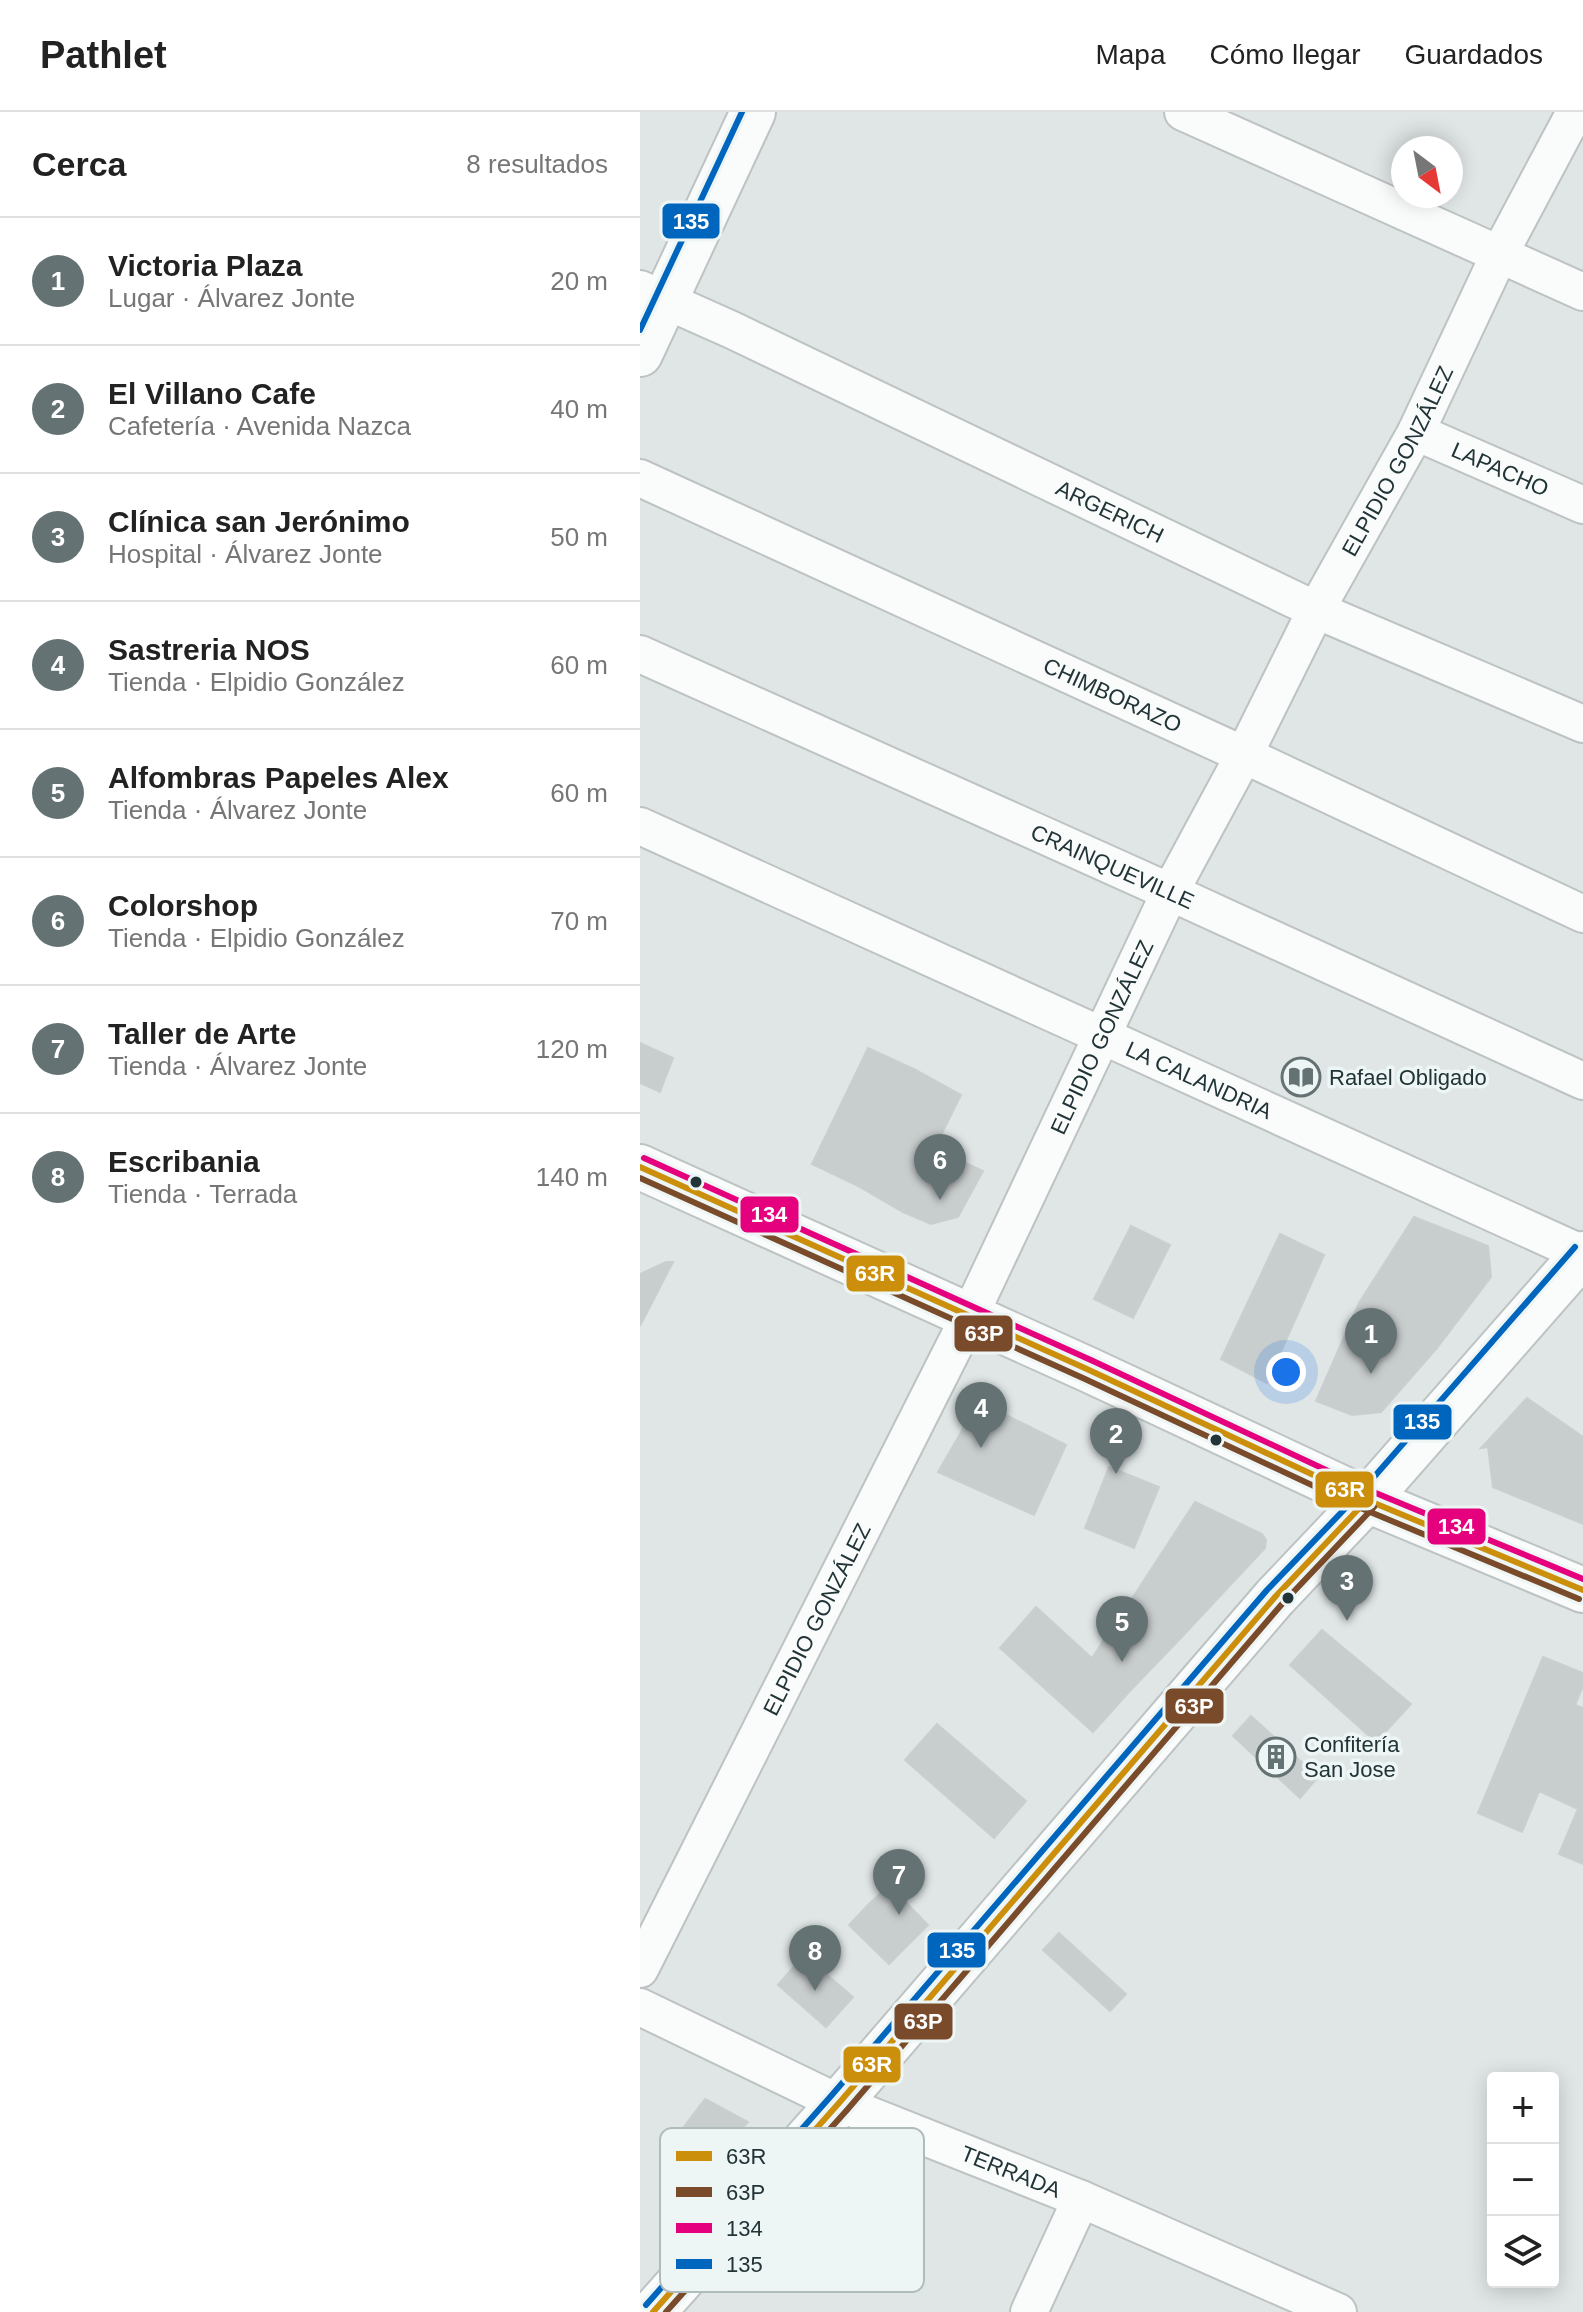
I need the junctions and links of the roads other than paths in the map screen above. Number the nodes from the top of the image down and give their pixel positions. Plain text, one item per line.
1 (753, 112) edge
2 (1183, 112) edge
3 (1575, 112) edge
4 (1500, 253) junction
5 (1583, 292) edge
6 (653, 295) edge
7 (640, 354) edge
8 (1416, 432) junction
9 (640, 478) edge
10 (1583, 505) edge
11 (1316, 610) junction
12 (640, 654) edge
13 (1583, 724) edge
14 (1244, 755) junction
15 (640, 826) edge
16 (1170, 892) junction
17 (1583, 914) edge
18 (1102, 1036) junction
19 (1583, 1081) edge
20 (640, 1167) edge
21 (1583, 1254) edge
22 (969, 1317) junction
23 (1367, 1500) junction
24 (1583, 1590) edge
25 (640, 1969) edge
26 (640, 2007) edge
27 (839, 2103) junction
28 (817, 2128) edge
29 (902, 2128) edge
30 (924, 2137) edge
31 (1081, 2199) junction
32 (671, 2292) edge
33 (653, 2312) edge
34 (1029, 2312) edge
35 (1338, 2312) edge

1 - 6 street
2 - 4 street
3 - 4 street, ELPIDIO GONZÁLEZ
4 - 5 street
4 - 8 street, ELPIDIO GONZÁLEZ
6 - 7 street
6 - 11 street, ARGERICH
8 - 10 street, LAPACHO
8 - 11 street, ELPIDIO GONZÁLEZ
9 - 14 street, CHIMBORAZO
11 - 13 street, ARGERICH
11 - 14 street, ELPIDIO GONZÁLEZ
12 - 16 street, CRAINQUEVILLE
14 - 16 street, ELPIDIO GONZÁLEZ
14 - 17 street, CHIMBORAZO
15 - 18 street, LA CALANDRIA
16 - 18 street, ELPIDIO GONZÁLEZ
16 - 19 street, CRAINQUEVILLE
18 - 21 street, LA CALANDRIA
18 - 22 street, ELPIDIO GONZÁLEZ
20 - 22 street
21 - 23 street
22 - 23 street
22 - 25 street, ELPIDIO GONZÁLEZ
23 - 24 street
23 - 27 street
26 - 27 street, TERRADA
27 - 28 street
27 - 29 street, TERRADA
30 - 31 street, TERRADA
31 - 34 street
31 - 35 street, TERRADA
32 - 33 street

